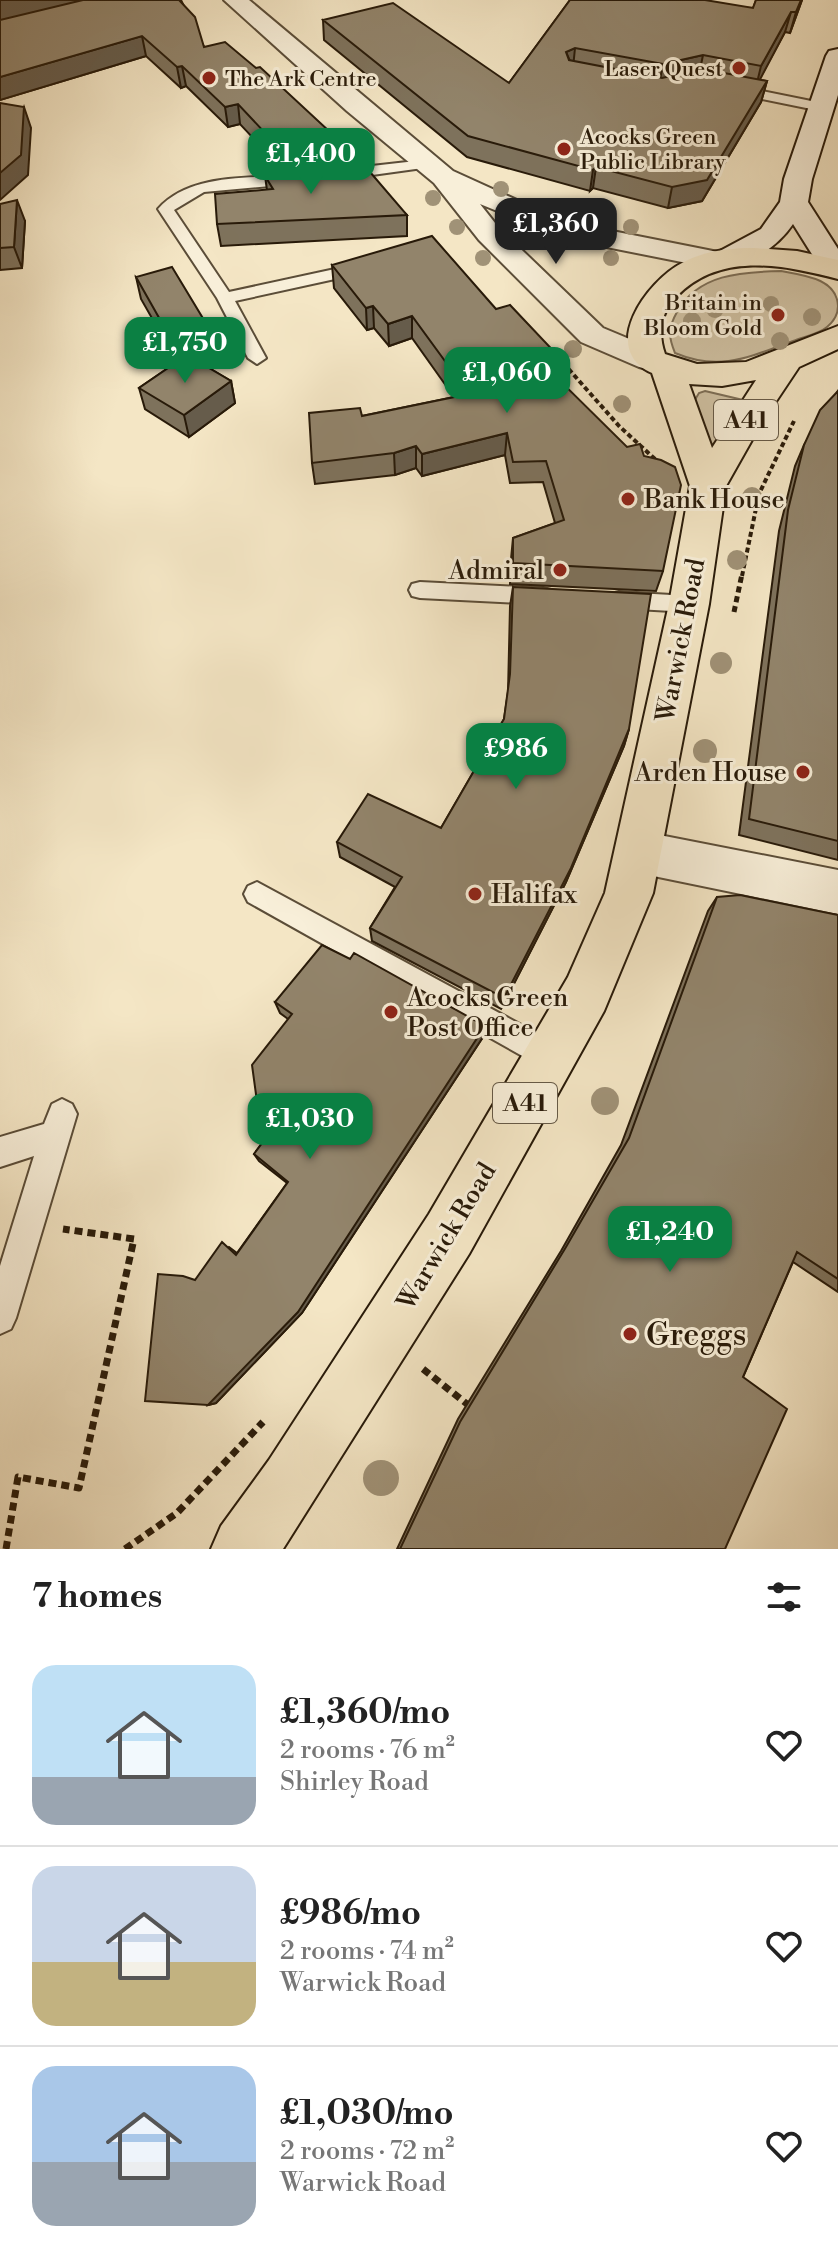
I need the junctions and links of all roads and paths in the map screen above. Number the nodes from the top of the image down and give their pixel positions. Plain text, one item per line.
1 (235, 0) edge
2 (838, 56) edge
3 (721, 86) edge
4 (827, 105) edge
5 (434, 170) junction
6 (794, 202) junction
7 (576, 233) junction
8 (723, 259) junction
9 (517, 262) junction
10 (837, 270) edge
11 (335, 274) edge
12 (225, 298) junction
13 (838, 336) edge
14 (549, 347) edge
15 (257, 358) dead end
16 (789, 358) junction
17 (659, 364) junction
18 (799, 411) dead end
19 (708, 486) junction
20 (420, 590) dead end
21 (562, 597) edge
22 (594, 599) edge
23 (689, 604) junction
24 (639, 852) junction
25 (838, 892) edge
26 (257, 894) dead end
27 (552, 1057) junction
28 (0, 1152) edge
29 (27, 1225) junction
30 (0, 1318) edge
31 (383, 1341) junction
32 (485, 1418) edge
33 (247, 1548) edge
34 (6, 1549) edge

1 - 5 street
2 - 4 street
3 - 4 lane
4 - 6 street
5 - 7 street
5 - 9 street
5 - 12 lane
6 - 8 street
6 - 10 street
7 - 8 street
7 - 9 street
8 - 10 highway, Warwick Road / A41
8 - 17 highway, Warwick Road / A41
9 - 17 street
11 - 12 lane
12 - 15 lane
13 - 16 highway, A41
14 - 19 path
16 - 17 highway, A41
16 - 19 highway, Warwick Road / A41
17 - 19 highway, Warwick Road / A41
18 - 19 path
19 - 23 highway, Warwick Road / A41
20 - 21 lane
22 - 23 lane
23 - 24 highway, Warwick Road / A41
24 - 25 street
24 - 27 highway, Warwick Road / A41
26 - 27 lane
27 - 31 highway, Warwick Road / A41
28 - 29 lane
29 - 30 lane
29 - 34 path
31 - 32 path
31 - 33 highway, Warwick Road / A41

